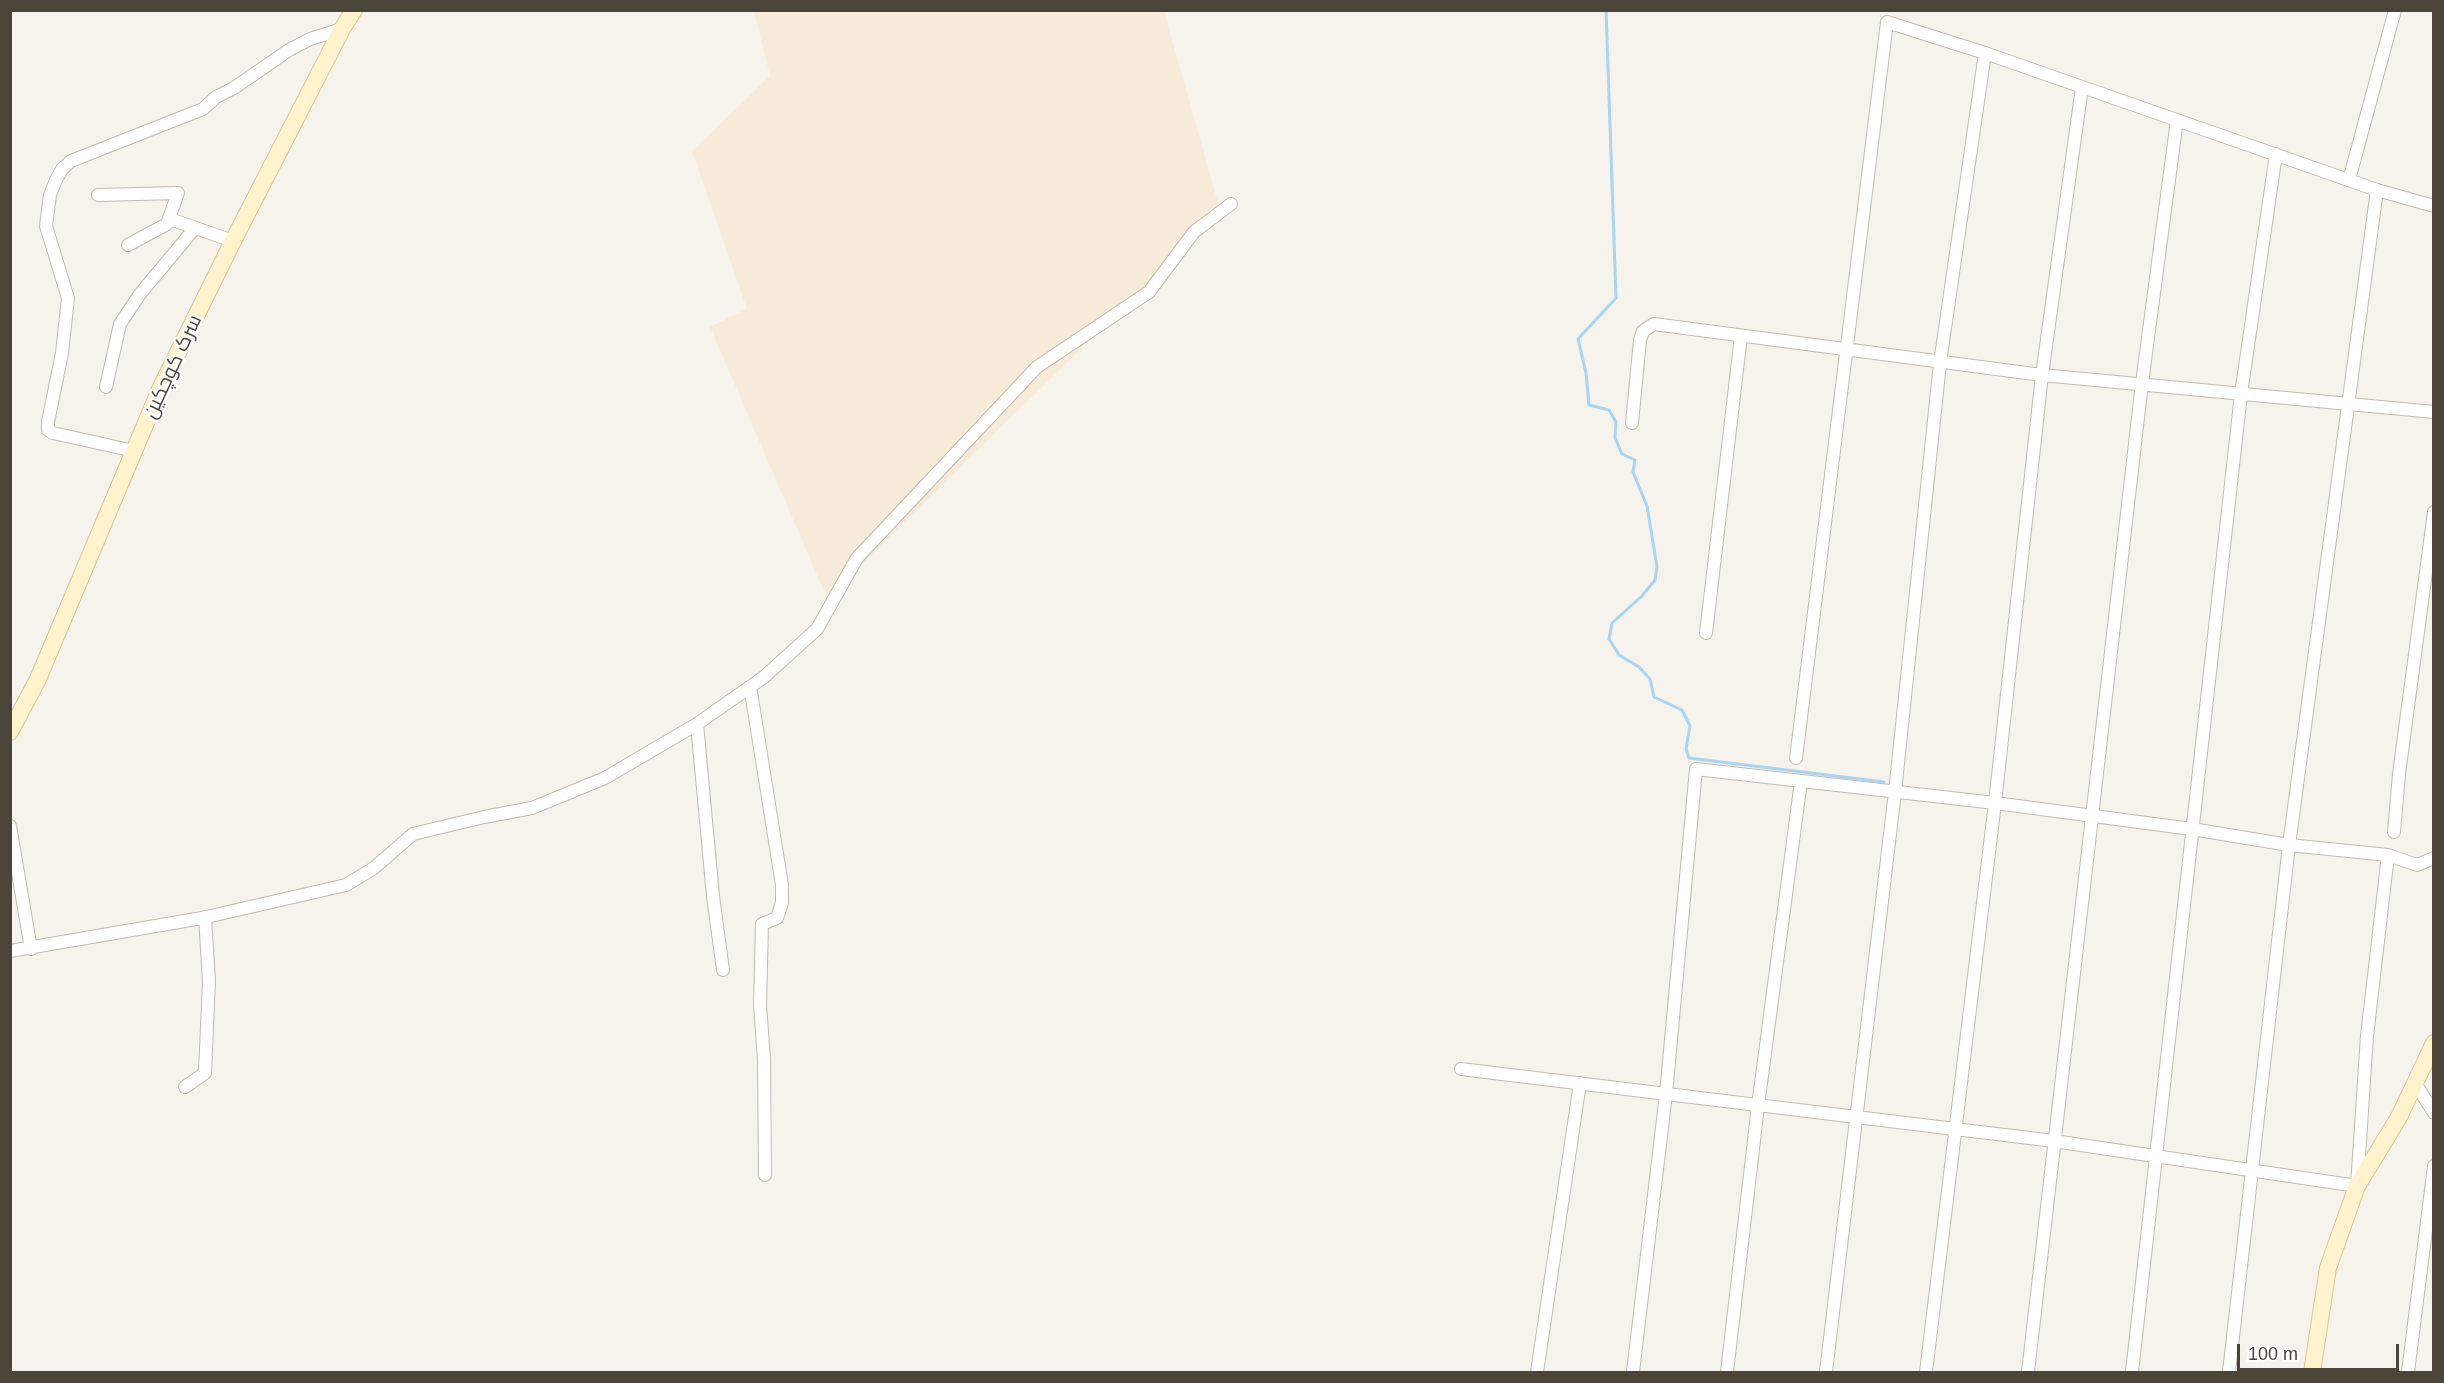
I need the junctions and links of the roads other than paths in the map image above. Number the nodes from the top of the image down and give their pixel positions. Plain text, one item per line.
1 (354, 10) edge
2 (2395, 10) edge
3 (342, 29) junction
4 (1986, 53) junction
5 (2082, 87) junction
6 (2177, 120) junction
7 (2276, 154) junction
8 (2349, 180) junction
9 (2377, 190) junction
10 (98, 195) dead end
11 (1231, 204) dead end
12 (2433, 206) edge
13 (170, 219) junction
14 (195, 228) junction
15 (233, 241) junction
16 (128, 245) dead end
17 (1741, 336) junction
18 (1846, 348) junction
19 (1940, 363) junction
20 (2042, 375) junction
21 (2142, 383) junction
22 (106, 387) dead end
23 (2241, 394) junction
24 (2348, 403) junction
25 (2433, 412) edge
26 (1632, 423) dead end
27 (134, 451) junction
28 (2433, 512) edge
29 (1706, 633) dead end
30 (748, 688) junction
31 (697, 724) junction
32 (10, 732) edge
33 (1796, 758) dead end
34 (1801, 781) junction
35 (1895, 792) junction
36 (1995, 803) junction
37 (2091, 817) junction
38 (10, 826) edge
39 (2192, 829) junction
40 (2394, 832) dead end
41 (2289, 845) junction
42 (2388, 855) junction
43 (2429, 860) edge
44 (206, 917) junction
45 (31, 949) junction
46 (10, 951) edge
47 (723, 970) dead end
48 (2433, 1043) edge
49 (1461, 1070) dead end
50 (1580, 1083) junction
51 (2415, 1083) junction
52 (185, 1087) dead end
53 (1666, 1094) junction
54 (1758, 1106) junction
55 (2433, 1113) edge
56 (1856, 1116) junction
57 (1955, 1130) junction
58 (2054, 1141) junction
59 (2156, 1155) junction
60 (2433, 1166) edge
61 (2250, 1170) junction
62 (765, 1176) dead end
63 (2357, 1186) junction
64 (1537, 1372) edge
65 (1633, 1372) edge
66 (1726, 1372) edge
67 (1826, 1372) edge
68 (1926, 1372) edge
69 (2028, 1372) edge
70 (2133, 1372) edge
71 (2229, 1372) edge
72 (2312, 1372) edge
73 (2408, 1372) edge

1 - 3 main road, سرک کوچکین
2 - 8 street
3 - 15 main road, سرک کوچکین
3 - 27 street
4 - 5 street
4 - 18 street
4 - 19 street
5 - 6 street
5 - 20 street
6 - 7 street
6 - 21 street
7 - 8 street
7 - 23 street
8 - 9 street
9 - 12 street
9 - 24 street
10 - 13 street
11 - 30 street
13 - 14 street
13 - 16 street
14 - 15 street
14 - 22 street
15 - 27 main road, سرک کوچکین
17 - 18 street
17 - 26 street
17 - 29 street
18 - 19 street
18 - 33 street
19 - 20 street
19 - 35 street
20 - 21 street
20 - 36 street
21 - 23 street
21 - 37 street
23 - 24 street
23 - 39 street
24 - 25 street
24 - 41 street
27 - 32 main road, سرک کوچکین
28 - 40 street
30 - 31 street
30 - 62 street
31 - 44 street
31 - 47 street
34 - 35 street
34 - 53 street
34 - 54 street
35 - 36 street
35 - 56 street
36 - 37 street
36 - 57 street
37 - 39 street
37 - 58 street
38 - 45 street
39 - 41 street
39 - 59 street
41 - 42 street
41 - 61 street
42 - 43 street
42 - 63 street
44 - 45 street
44 - 52 street
45 - 46 street
48 - 51 main road
49 - 50 street
50 - 53 street
50 - 64 street
51 - 55 street
51 - 63 main road
53 - 54 street
53 - 65 street
54 - 56 street
54 - 66 street
56 - 57 street
56 - 67 street
57 - 58 street
57 - 68 street
58 - 59 street
58 - 69 street
59 - 61 street
59 - 70 street
60 - 73 street
61 - 63 street
61 - 71 street
63 - 72 main road

